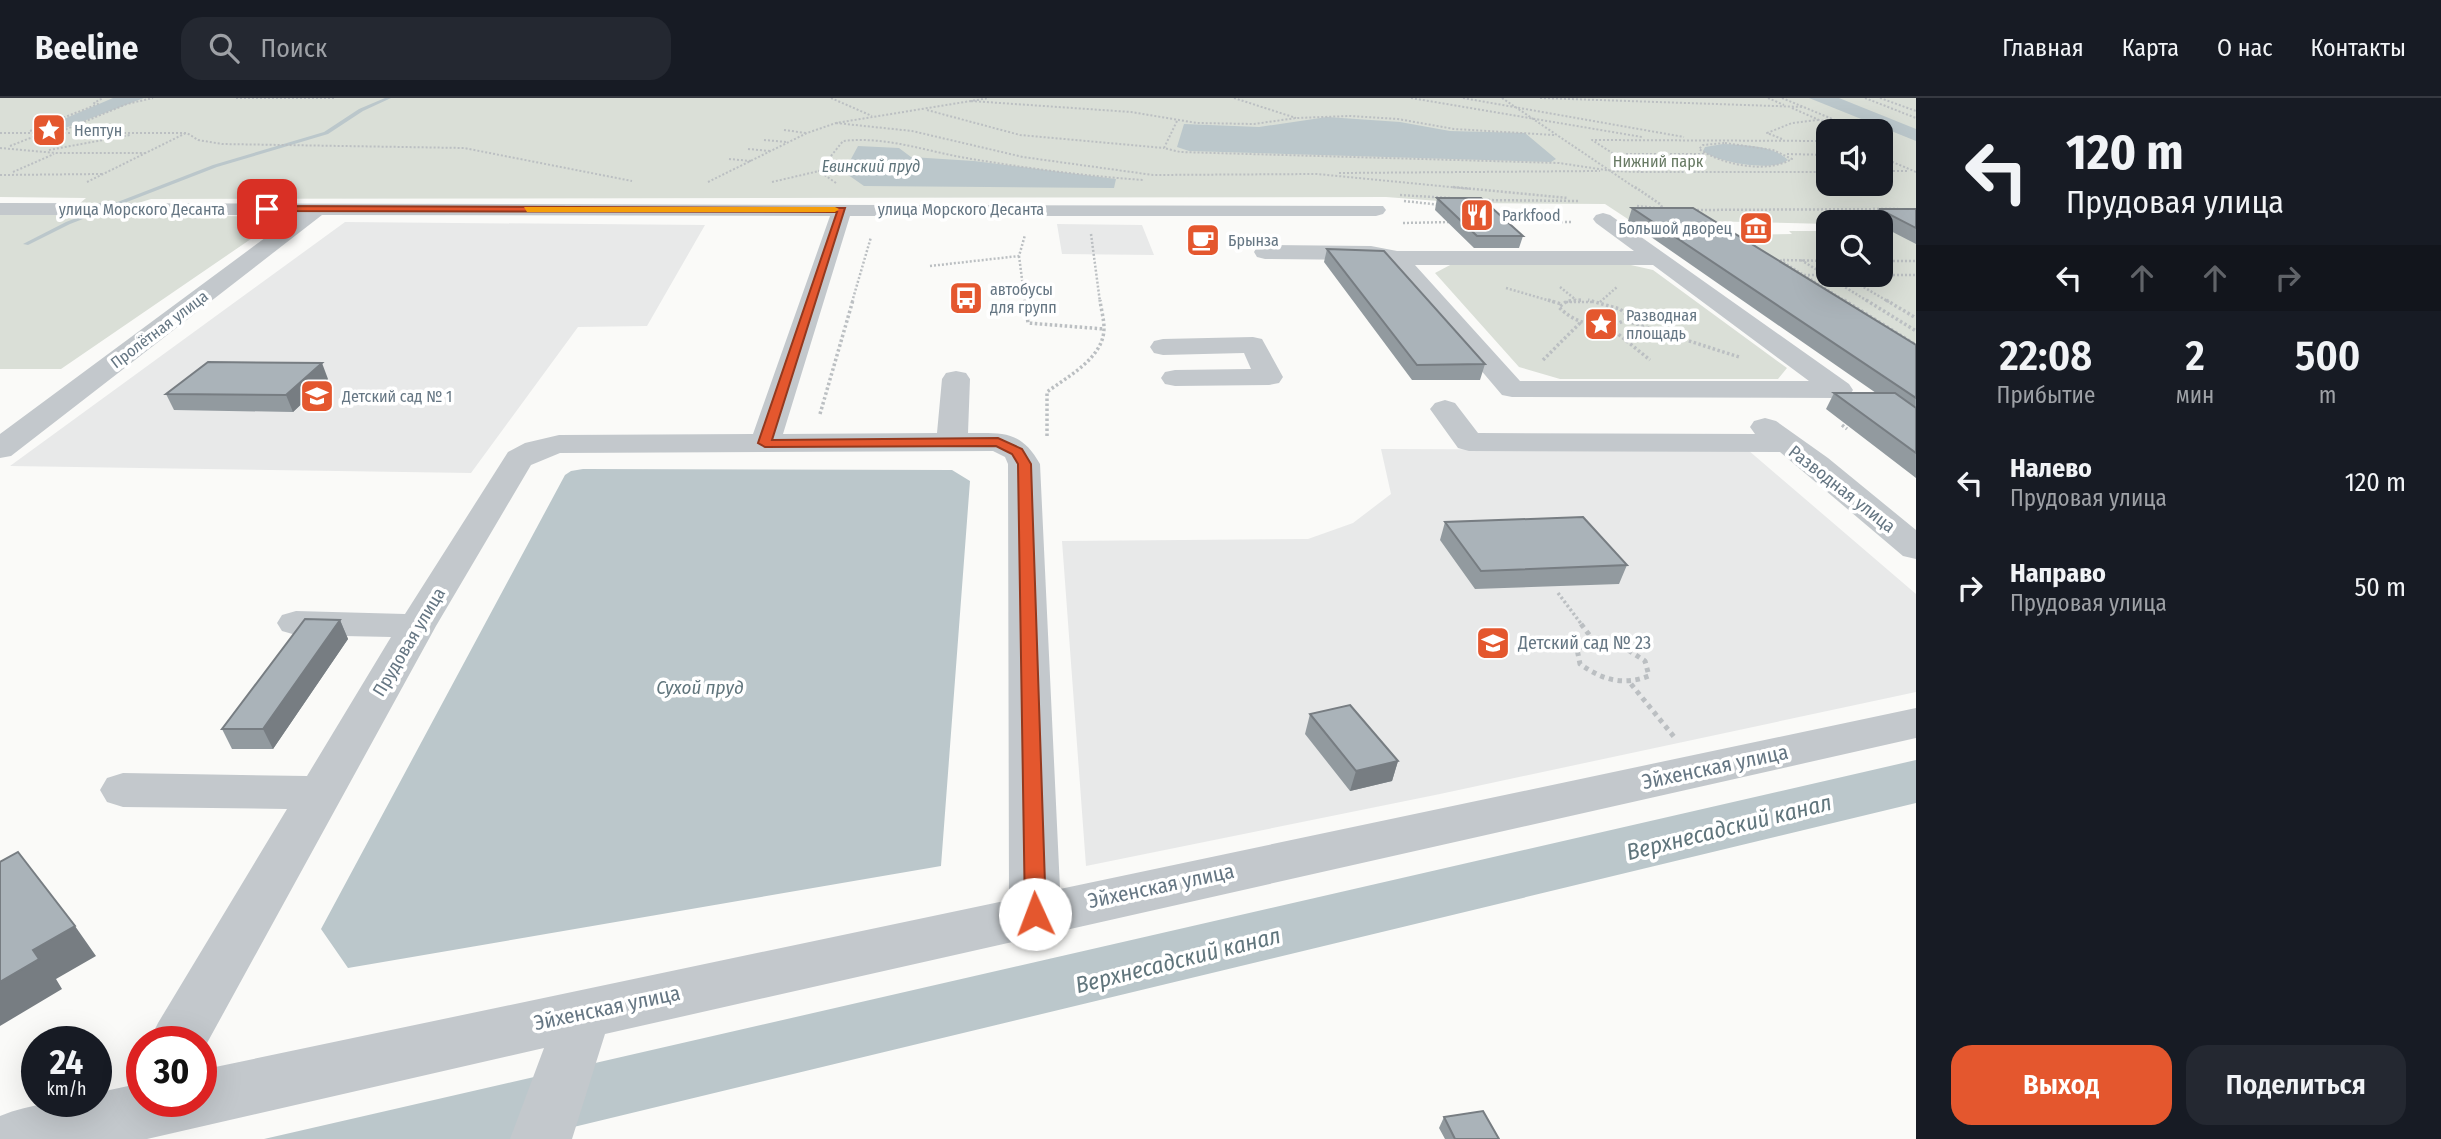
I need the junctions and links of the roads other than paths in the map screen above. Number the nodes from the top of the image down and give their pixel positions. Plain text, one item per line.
1 (691, 190) road end
2 (840, 197) junction
3 (0, 209) edge
4 (317, 209) junction
5 (669, 209) junction
6 (1376, 210) dead end
7 (1604, 219) dead end
8 (1265, 252) dead end
9 (1397, 258) junction
10 (1658, 258) junction
11 (1163, 347) dead end
12 (1175, 378) dead end
13 (956, 379) dead end
14 (1719, 390) junction
15 (1445, 409) dead end
16 (1776, 436) junction
17 (952, 442) junction
18 (765, 443) junction
19 (0, 449) edge
20 (1916, 548) edge
21 (296, 623) dead end
22 (418, 626) junction
23 (1916, 723) edge
24 (123, 790) dead end
25 (320, 793) junction
26 (1035, 914) junction
27 (187, 1026) edge
28 (577, 1032) junction
29 (217, 1095) edge
30 (126, 1113) edge
31 (18, 1139) edge
32 (541, 1139) edge

1 - 5 street
2 - 5 street, улица Морского Десанта
2 - 6 street, улица Морского Десанта
2 - 18 street
3 - 4 street, улица Морского Десанта
4 - 5 street, улица Морского Десанта
4 - 19 street, Пролётная улица
7 - 10 street
8 - 9 street
9 - 10 street
9 - 14 street
10 - 14 street
11 - 12 street
13 - 17 street
14 - 16 street, Разводная улица
15 - 16 street
16 - 20 street, Разводная улица
17 - 18 street, Прудовая улица
17 - 26 street, Прудовая улица
18 - 22 street, Прудовая улица
21 - 22 street
22 - 25 street, Прудовая улица
23 - 26 street, Эйхенская улица
24 - 25 street
25 - 27 street, Прудовая улица
26 - 28 street, Эйхенская улица
28 - 29 street, Эйхенская улица
28 - 32 street
30 - 31 street

